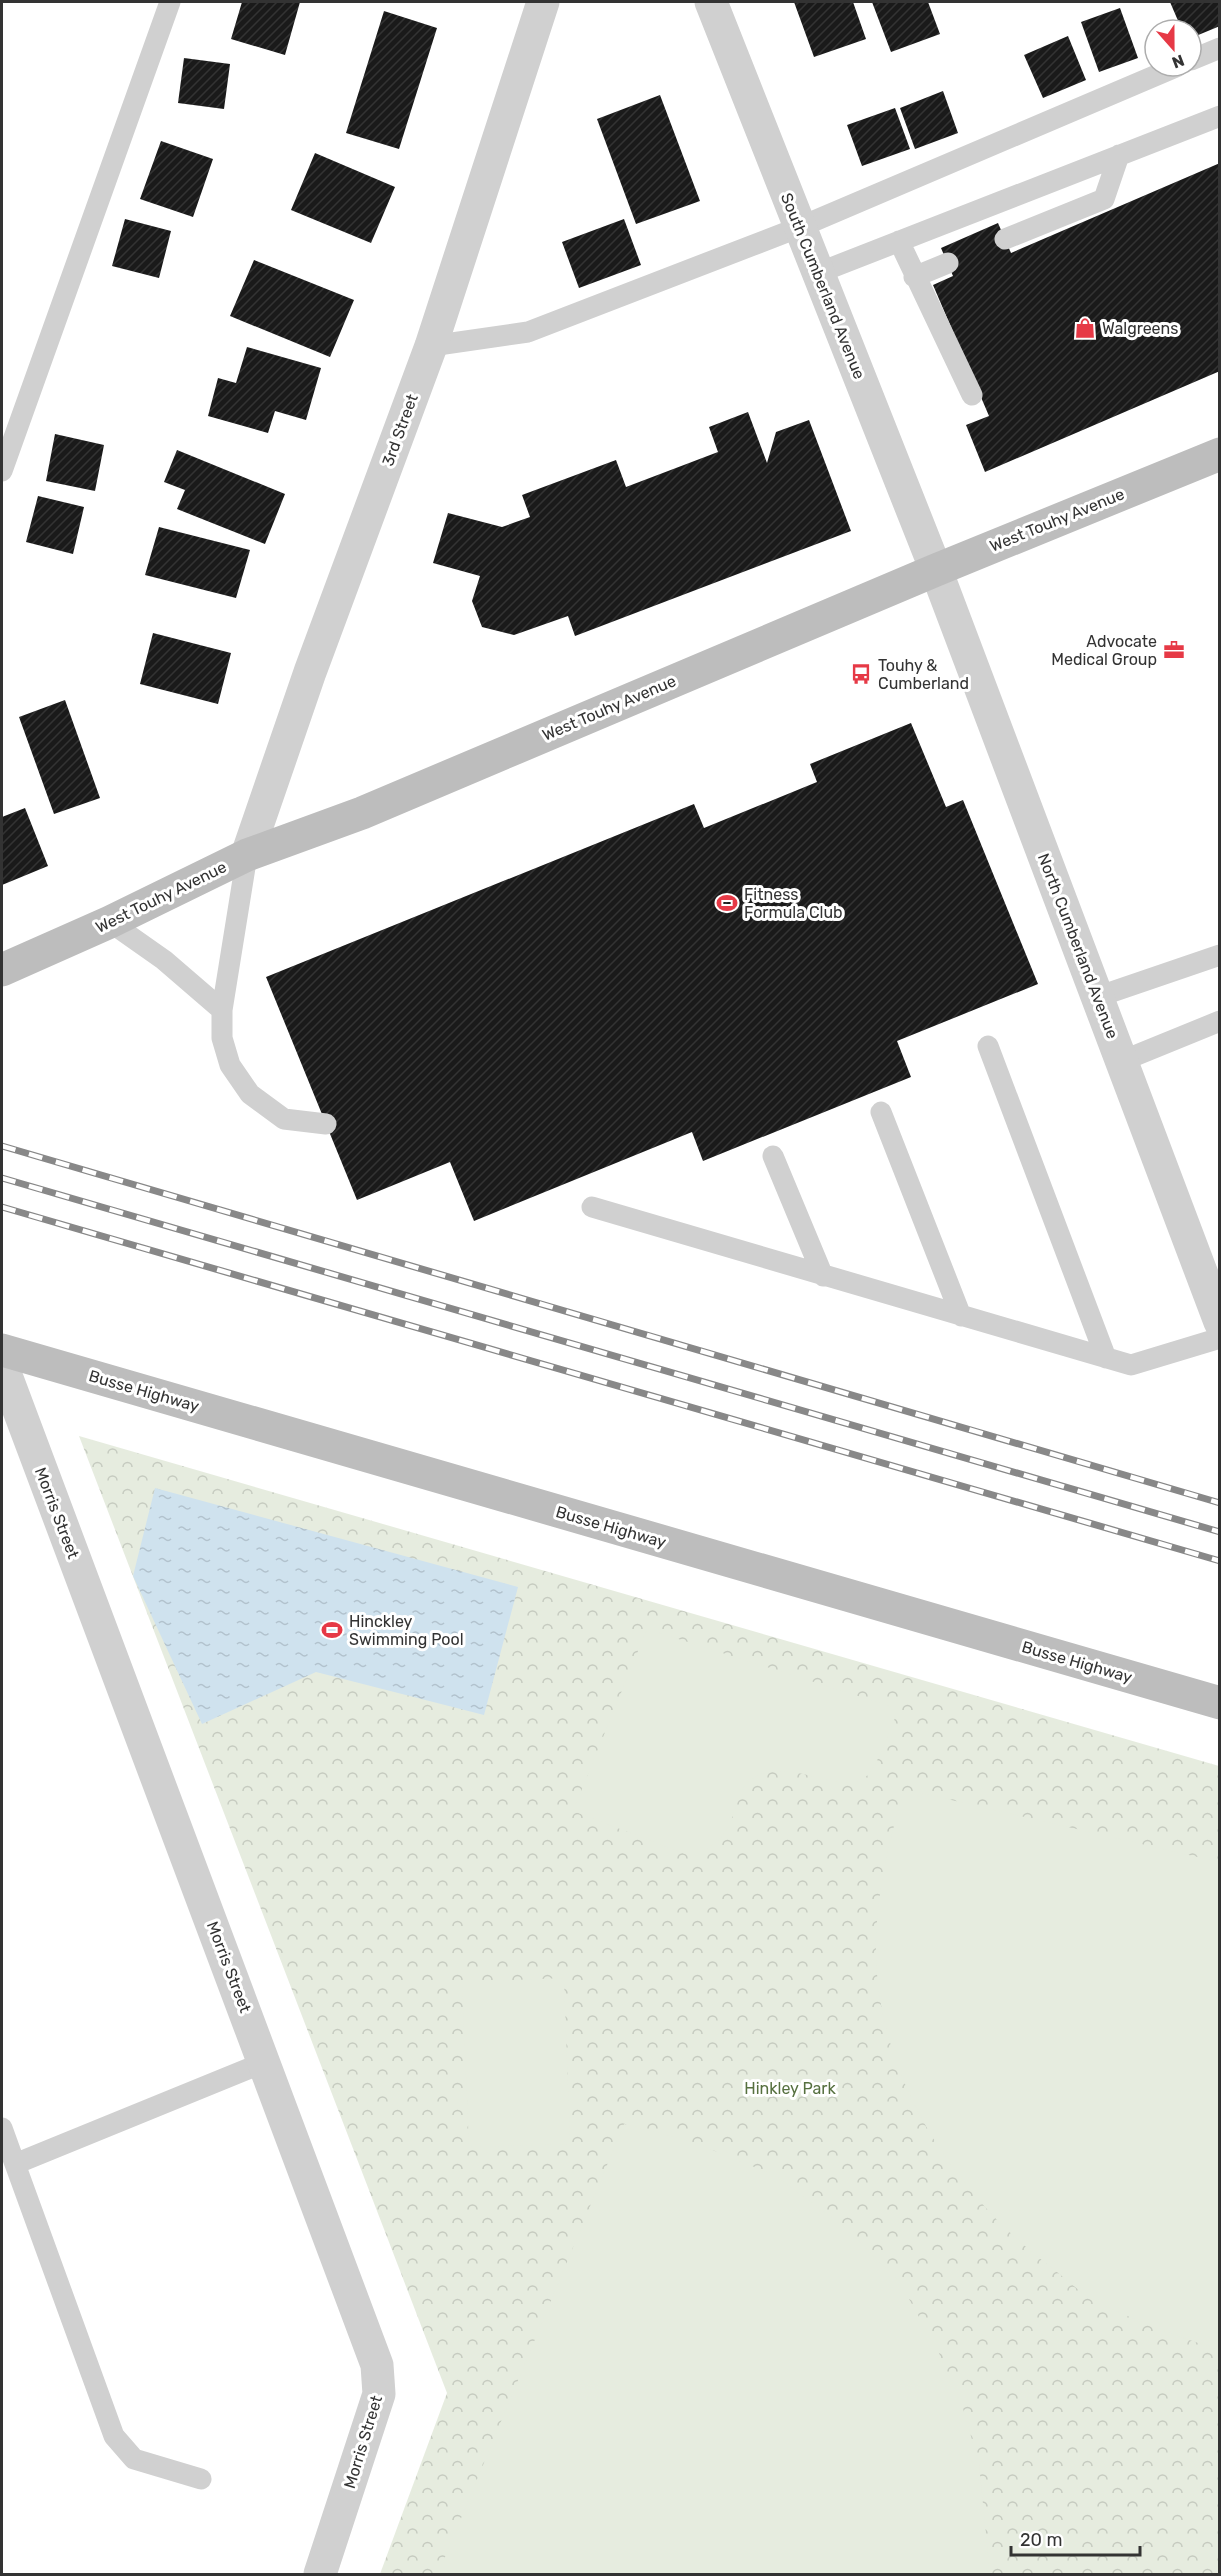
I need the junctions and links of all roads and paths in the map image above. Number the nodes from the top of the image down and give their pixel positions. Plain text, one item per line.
1 (170, 2) edge
2 (543, 2) edge
3 (711, 2) edge
4 (1220, 48) edge
5 (1203, 55) edge
6 (1150, 78) edge
7 (1220, 116) edge
8 (1119, 155) junction
9 (800, 227) junction
10 (1005, 239) dead end
11 (898, 241) junction
12 (948, 263) dead end
13 (818, 273) junction
14 (914, 277) junction
15 (431, 346) junction
16 (972, 395) dead end
17 (1219, 456) edge
18 (2, 471) edge
19 (936, 570) junction
20 (247, 855) junction
21 (110, 922) junction
22 (1220, 955) edge
23 (2, 970) edge
24 (1097, 997) junction
25 (222, 1010) junction
26 (1220, 1021) edge
27 (988, 1046) dead end
28 (1122, 1061) junction
29 (881, 1112) dead end
30 (326, 1124) dead end
31 (773, 1156) dead end
32 (592, 1207) dead end
33 (823, 1276) junction
34 (962, 1316) junction
35 (1220, 1322) edge
36 (1220, 1338) edge
37 (2, 1350) edge
38 (1106, 1358) junction
39 (2, 1365) edge
40 (1220, 1703) edge
41 (265, 2062) junction
42 (2, 2128) edge
43 (15, 2164) junction
44 (201, 2479) dead end
45 (320, 2574) edge

1 - 18 lane
2 - 15 street, 3rd Street
3 - 9 street, South Cumberland Avenue
4 - 5 lane
6 - 9 lane
7 - 8 lane
8 - 10 lane
8 - 11 lane
9 - 13 street, South Cumberland Avenue
9 - 15 lane
11 - 13 lane
11 - 14 lane
12 - 14 lane
13 - 19 street, South Cumberland Avenue
14 - 16 lane
15 - 20 street, 3rd Street
17 - 19 main road, West Touhy Avenue
19 - 20 main road, West Touhy Avenue
19 - 24 street, North Cumberland Avenue
20 - 21 main road, West Touhy Avenue
20 - 25 lane
21 - 23 main road, West Touhy Avenue
21 - 25 lane
22 - 24 lane
24 - 28 street, North Cumberland Avenue
25 - 30 lane
26 - 28 lane
27 - 38 lane
28 - 35 street, North Cumberland Avenue
29 - 34 lane
31 - 33 lane
32 - 33 lane
33 - 34 lane
34 - 38 lane
36 - 38 lane
37 - 40 main road, Busse Highway
39 - 41 street, Morris Street
41 - 43 lane
41 - 45 street, Morris Street
42 - 43 lane
43 - 44 lane

